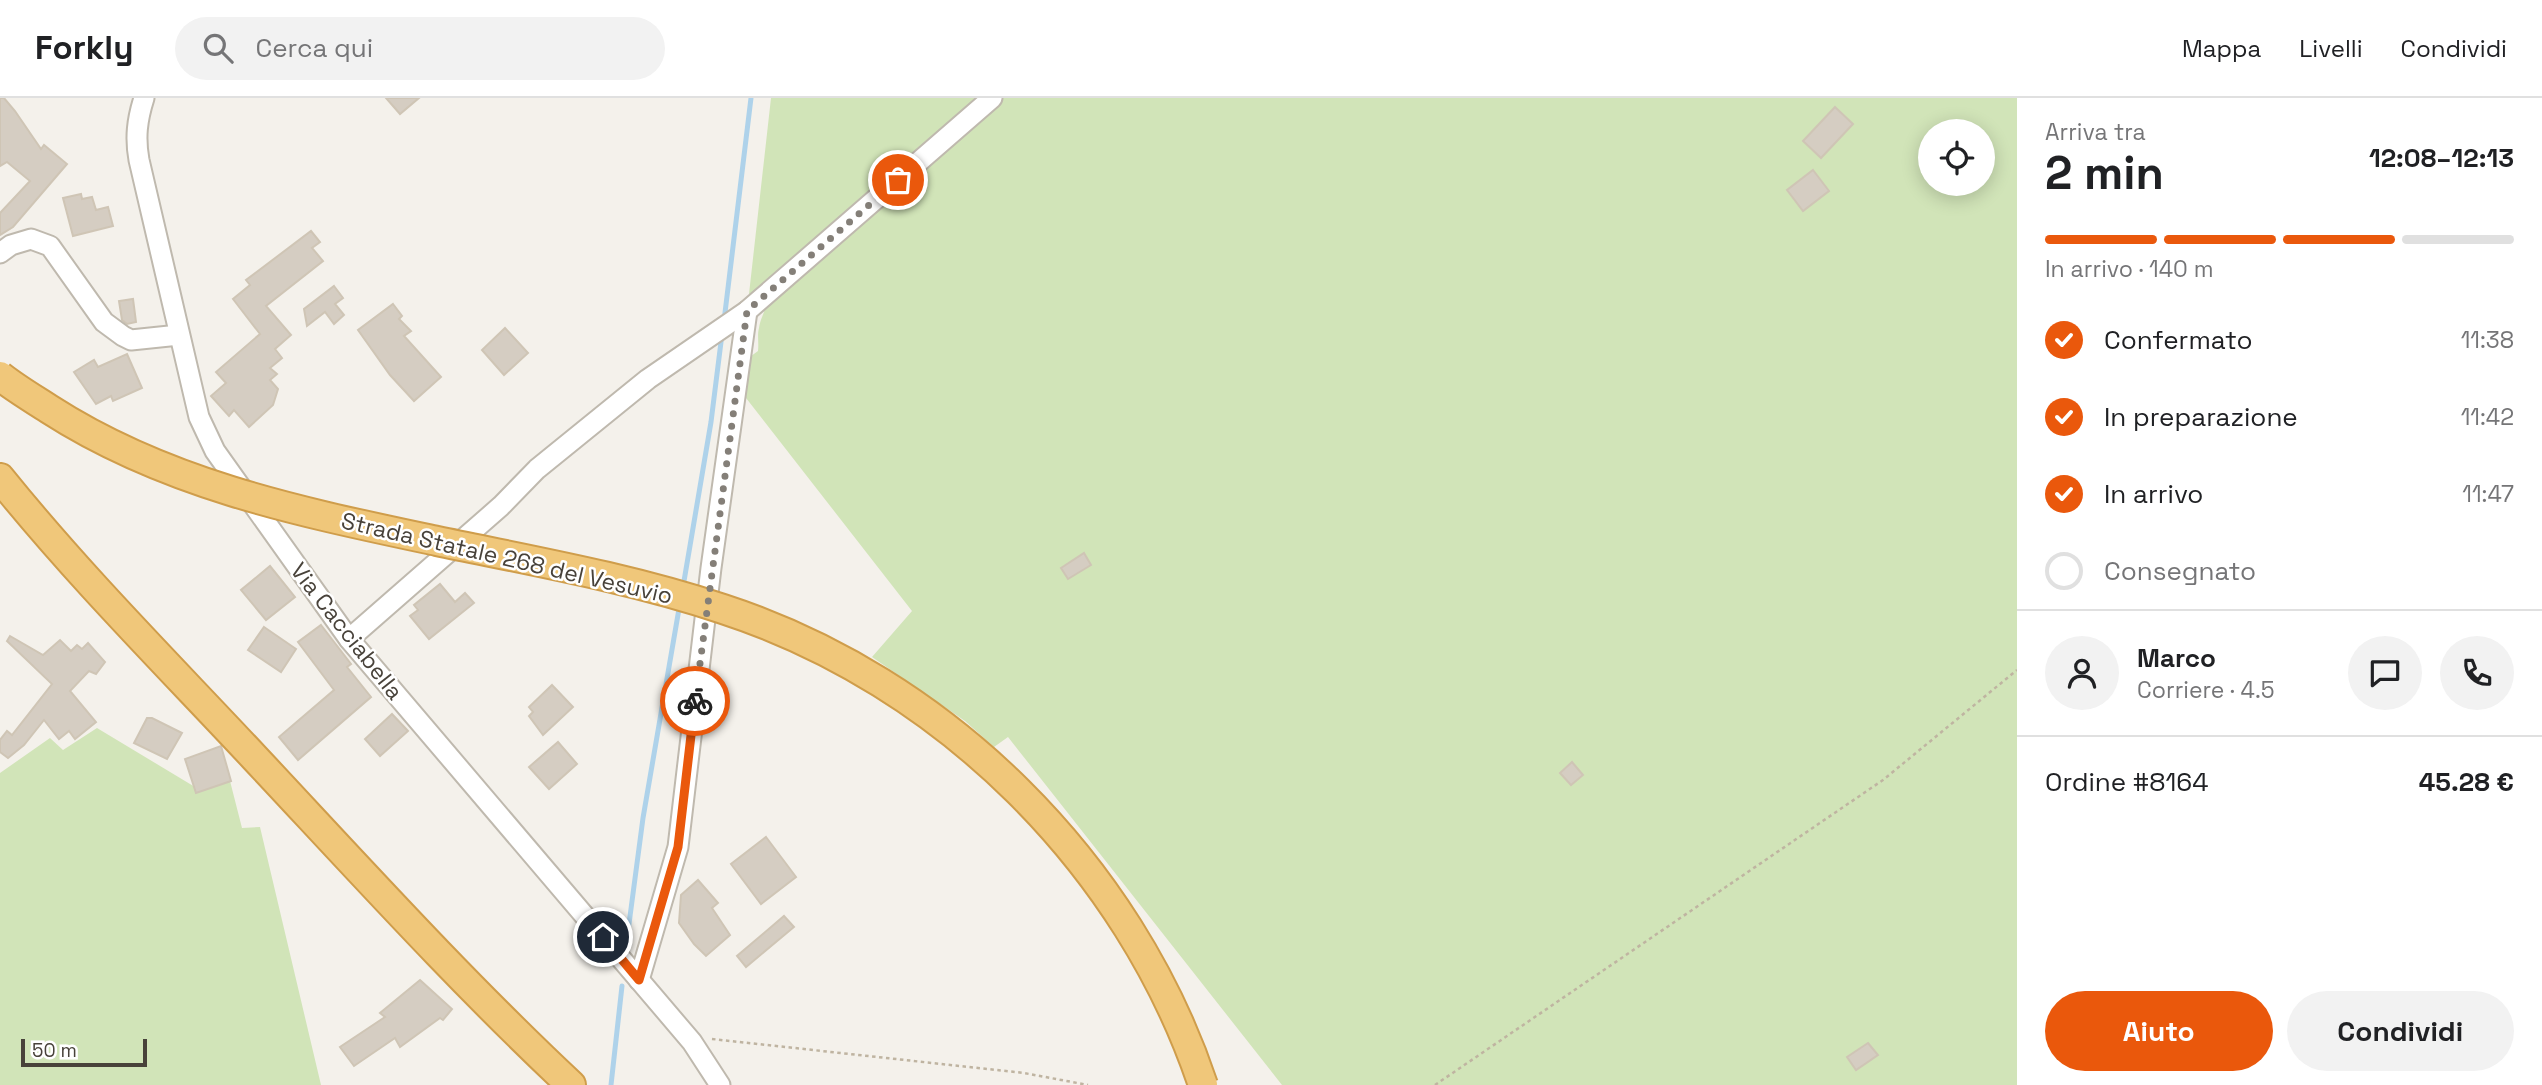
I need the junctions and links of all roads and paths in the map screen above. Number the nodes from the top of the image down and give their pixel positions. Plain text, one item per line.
1 (144, 98) edge
2 (992, 98) edge
3 (0, 253) edge
4 (738, 316) junction
5 (179, 335) junction
6 (0, 376) edge
7 (0, 478) edge
8 (349, 639) junction
9 (2017, 670) edge
10 (639, 980) junction
11 (688, 1037) junction
12 (571, 1085) edge
13 (720, 1085) edge
14 (1088, 1085) edge
15 (1203, 1085) edge
16 (1435, 1085) edge

1 - 5 street, Via Cacciabella
2 - 4 street
3 - 5 street
4 - 8 street
4 - 10 street
5 - 8 street, Via Cacciabella
6 - 15 highway, Strada Statale 268 del Vesuvio, bridge
7 - 12 highway
8 - 10 street, Via Cacciabella
9 - 16 path
10 - 11 street, Via Cacciabella
11 - 13 street, Via Cacciabella
11 - 14 path

